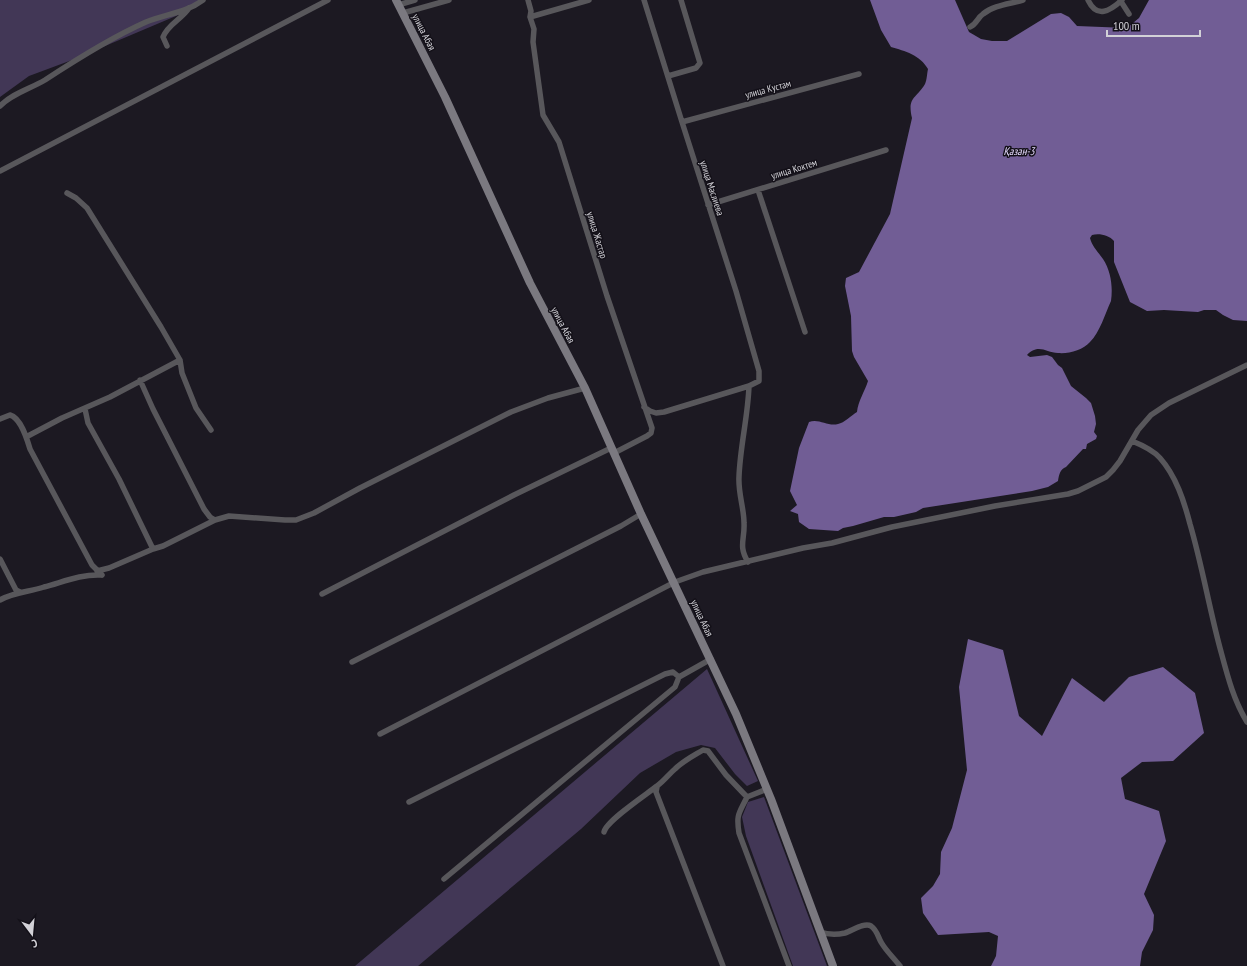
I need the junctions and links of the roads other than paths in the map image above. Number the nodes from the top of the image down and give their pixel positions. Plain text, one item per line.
1 (203, 0) edge
2 (328, 0) edge
3 (415, 0) edge
4 (449, 0) edge
5 (528, 0) edge
6 (589, 0) edge
7 (644, 0) edge
8 (681, 0) edge
9 (1023, 0) edge
10 (1088, 0) edge
11 (1121, 0) edge
12 (397, 3) edge
13 (189, 8) junction
14 (403, 13) junction
15 (1129, 14) dead end
16 (530, 17) junction
17 (970, 27) dead end
18 (167, 46) dead end
19 (859, 74) dead end
20 (668, 76) junction
21 (0, 106) edge
22 (682, 122) junction
23 (886, 150) dead end
24 (0, 171) edge
25 (758, 190) junction
26 (67, 193) dead end
27 (708, 205) junction
28 (805, 332) dead end
29 (180, 360) junction
30 (1247, 365) edge
31 (140, 380) junction
32 (749, 386) junction
33 (585, 388) junction
34 (644, 407) junction
35 (85, 409) junction
36 (0, 419) edge
37 (211, 430) dead end
38 (26, 437) junction
39 (1132, 441) junction
40 (612, 450) junction
41 (641, 514) junction
42 (215, 520) junction
43 (153, 548) junction
44 (0, 559) edge
45 (748, 562) junction
46 (96, 571) junction
47 (675, 582) junction
48 (20, 592) junction
49 (322, 594) dead end
50 (0, 600) edge
51 (711, 660) junction
52 (352, 662) dead end
53 (680, 677) junction
54 (1247, 722) edge
55 (380, 734) dead end
56 (657, 787) junction
57 (767, 789) junction
58 (747, 797) junction
59 (409, 802) dead end
60 (604, 832) dead end
61 (444, 879) dead end
62 (820, 932) junction
63 (722, 966) edge
64 (789, 966) edge
65 (833, 966) edge
66 (900, 966) edge

1 - 13 street
2 - 24 street
3 - 12 street
4 - 14 street
5 - 16 street, улица Жастар
6 - 16 street
7 - 20 street, улица Маслиева
8 - 20 street
9 - 17 street
10 - 11 street
11 - 15 street
12 - 14 main road, улица Абая
13 - 18 street
13 - 21 street
14 - 33 main road, улица Абая
16 - 34 street, улица Жастар
19 - 22 street, улица Кустам
20 - 22 street, улица Маслиева
22 - 27 street, улица Маслиева
23 - 25 street, улица Коктем
25 - 27 street, улица Коктем
25 - 28 street
26 - 29 street
27 - 32 street, улица Маслиева
29 - 31 street
29 - 37 street
30 - 39 street
31 - 35 street
31 - 42 street
32 - 34 street
32 - 45 street
33 - 40 main road, улица Абая
33 - 42 street
34 - 40 street, улица Жастар
35 - 38 street
35 - 43 street
36 - 38 street
38 - 46 street
39 - 45 street
39 - 54 street
40 - 41 main road, улица Абая
40 - 49 street, улица Жастар
41 - 47 main road, улица Абая
41 - 52 street
42 - 43 street
43 - 46 street
44 - 48 street
45 - 47 street
46 - 48 street
47 - 51 main road, улица Абая
47 - 55 street
48 - 50 street
51 - 53 street
51 - 57 main road, улица Абая
53 - 59 street
53 - 61 street
56 - 58 street
56 - 60 street
56 - 63 street
57 - 58 street
57 - 62 main road, улица Абая
58 - 64 street
62 - 65 main road, улица Абая
62 - 66 street

